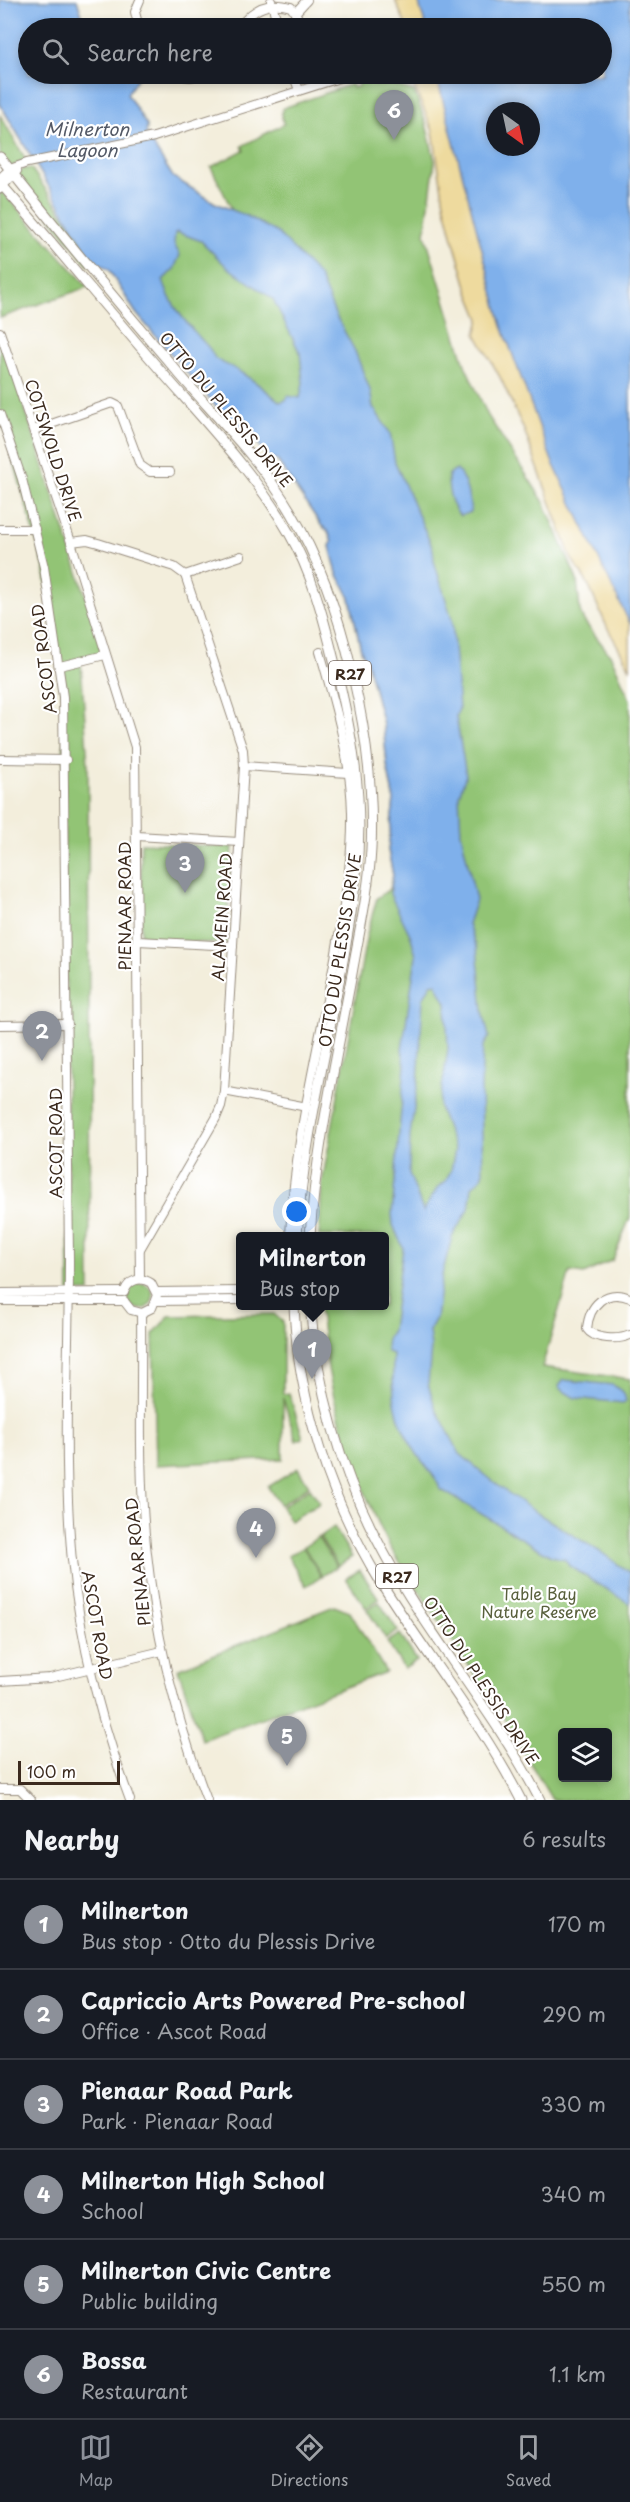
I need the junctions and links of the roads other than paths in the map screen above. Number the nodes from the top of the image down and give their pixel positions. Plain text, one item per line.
1 (140, 0) edge
2 (307, 0) edge
3 (271, 2) edge
4 (295, 13) junction
5 (136, 18) edge
6 (247, 18) edge
7 (276, 18) edge
8 (297, 18) edge
9 (297, 84) edge
10 (314, 84) edge
11 (320, 84) edge
12 (307, 88) junction
13 (299, 90) junction
14 (0, 157) edge
15 (18, 169) junction
16 (1, 184) edge
17 (0, 332) edge
18 (0, 414) edge
19 (34, 430) junction
20 (170, 472) dead end
21 (0, 529) edge
22 (35, 529) junction
23 (71, 542) junction
24 (241, 556) dead end
25 (185, 575) junction
26 (320, 652) dead end
27 (105, 655) junction
28 (60, 666) junction
29 (0, 759) edge
30 (66, 760) junction
31 (244, 765) junction
32 (348, 773) junction
33 (137, 836) junction
34 (239, 842) junction
35 (138, 941) junction
36 (232, 946) junction
37 (68, 1024) junction
38 (0, 1025) edge
39 (224, 1091) junction
40 (307, 1107) junction
41 (140, 1214) junction
42 (156, 1221) junction
43 (290, 1232) edge
44 (297, 1232) edge
45 (310, 1232) edge
46 (140, 1250) junction
47 (140, 1279) junction
48 (69, 1292) junction
49 (124, 1292) junction
50 (0, 1293) edge
51 (236, 1296) edge
52 (156, 1297) junction
53 (630, 1298) edge
54 (0, 1301) edge
55 (69, 1301) junction
56 (124, 1301) junction
57 (293, 1310) edge
58 (311, 1310) edge
59 (141, 1313) junction
60 (630, 1335) edge
61 (162, 1651) junction
62 (91, 1668) junction
63 (0, 1681) edge
64 (0, 1789) edge
65 (31, 1800) edge
66 (130, 1800) edge
67 (207, 1800) edge
68 (521, 1800) edge
69 (540, 1800) edge

1 - 5 street
2 - 4 street
3 - 4 street
3 - 6 street
3 - 7 street
4 - 8 street
9 - 13 street
10 - 12 street
11 - 12 street
12 - 13 street
13 - 15 street
14 - 15 main road, R27
15 - 16 street
15 - 45 main road, OTTO DU PLESSIS DRIVE / R27
16 - 44 main road, OTTO DU PLESSIS DRIVE / R27
17 - 19 street, COTSWOLD DRIVE
18 - 22 street, ASCOT ROAD
19 - 20 street
19 - 23 street, COTSWOLD DRIVE
21 - 22 street
22 - 28 street, ASCOT ROAD
23 - 25 street, COTSWOLD DRIVE
23 - 27 street, PIENAAR ROAD
24 - 25 street
25 - 31 street, ALAMEIN ROAD
26 - 32 street
27 - 28 street
27 - 33 street, PIENAAR ROAD
28 - 30 street, ASCOT ROAD
29 - 30 street
30 - 37 street, ASCOT ROAD
31 - 32 street
31 - 34 street, ALAMEIN ROAD
32 - 40 street
33 - 34 street
33 - 35 street, PIENAAR ROAD
34 - 36 street, ALAMEIN ROAD
35 - 36 street
35 - 41 street, PIENAAR ROAD
36 - 39 street, ALAMEIN ROAD
37 - 38 street
37 - 48 street, ASCOT ROAD
39 - 40 street
39 - 42 street, ALAMEIN ROAD
40 - 43 street
41 - 42 street
41 - 46 street, PIENAAR ROAD
42 - 46 street, ALAMEIN ROAD
46 - 47 street, PIENAAR ROAD
47 - 49 street
47 - 52 street
48 - 49 street
48 - 50 street
48 - 55 street, ASCOT ROAD
49 - 56 street
51 - 52 street
52 - 59 street
53 - 60 street
54 - 55 street
55 - 56 street
55 - 62 street, ASCOT ROAD
56 - 59 street
57 - 68 main road, OTTO DU PLESSIS DRIVE / R27
58 - 69 main road, OTTO DU PLESSIS DRIVE / R27
59 - 61 street, PIENAAR ROAD
61 - 62 street
61 - 67 street, PIENAAR ROAD
62 - 63 street
62 - 66 street, ASCOT ROAD
64 - 65 street

